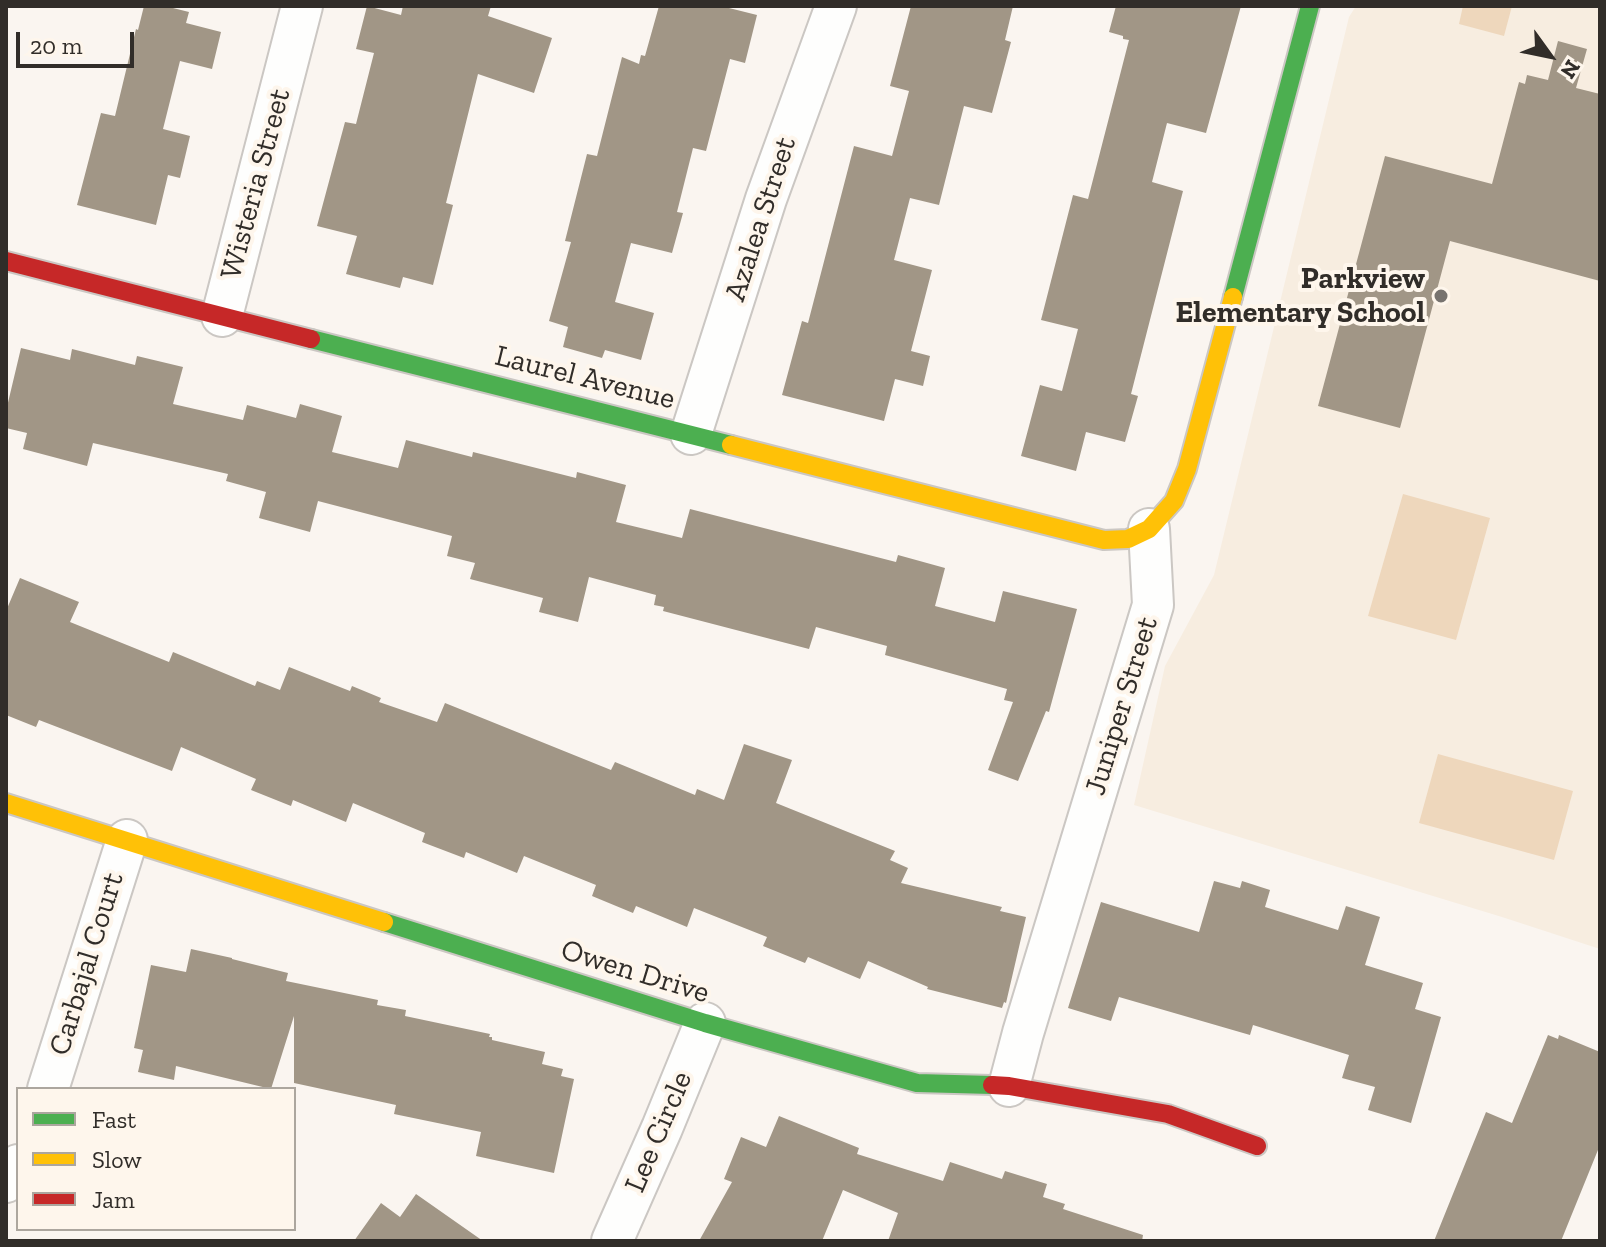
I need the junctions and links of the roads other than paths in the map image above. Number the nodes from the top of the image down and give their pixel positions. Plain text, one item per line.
1 (302, 6) edge
2 (836, 6) edge
3 (1310, 6) edge
4 (6, 261) edge
5 (222, 316) junction
6 (691, 434) junction
7 (1149, 529) junction
8 (6, 803) edge
9 (127, 840) junction
10 (705, 1023) junction
11 (1009, 1086) junction
12 (49, 1087) edge
13 (1257, 1146) dead end
14 (612, 1241) edge

1 - 5 street, Wisteria Street
2 - 6 street, Azalea Street
3 - 7 street
4 - 5 street, Laurel Avenue
5 - 6 street, Laurel Avenue
6 - 7 street, Laurel Avenue
7 - 11 street, Juniper Street
8 - 9 street, Owen Drive
9 - 10 street, Owen Drive
9 - 12 street, Carbajal Court
10 - 11 street, Owen Drive
10 - 14 street, Lee Circle
11 - 13 street, Owen Drive

